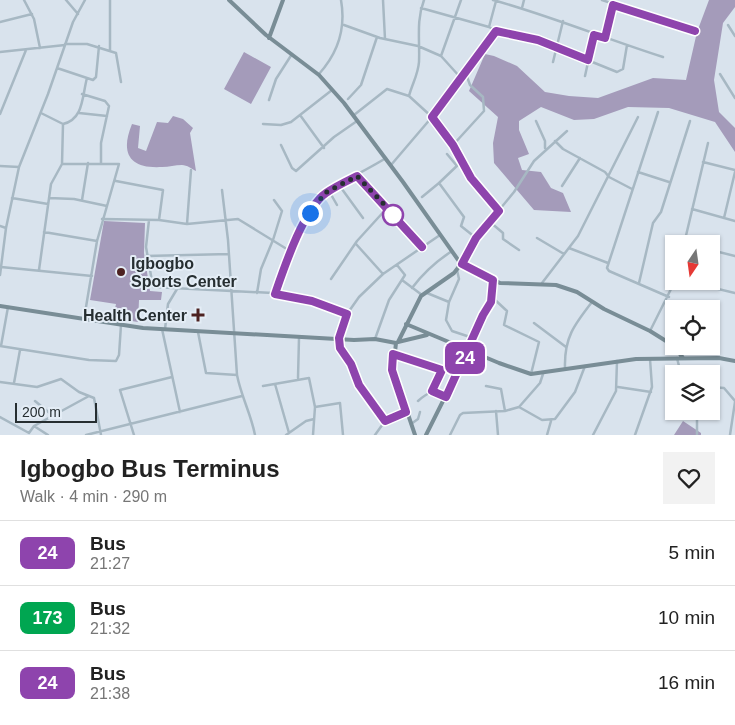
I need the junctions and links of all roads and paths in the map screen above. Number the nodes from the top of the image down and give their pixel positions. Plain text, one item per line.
1 (24, 0) edge
2 (66, 0) edge
3 (84, 0) edge
4 (110, 0) edge
5 (229, 0) edge
6 (283, 0) edge
7 (341, 0) edge
8 (383, 0) edge
9 (424, 0) edge
10 (461, 0) edge
11 (495, 0) edge
12 (524, 0) edge
13 (602, 0) edge
14 (615, 0) edge
15 (613, 5) junction
16 (422, 8) junction
17 (522, 8) junction
18 (32, 14) junction
19 (78, 14) junction
20 (456, 18) junction
21 (563, 21) junction
22 (0, 22) edge
23 (344, 25) junction
24 (728, 25) dead end
25 (489, 27) junction
26 (496, 31) junction
27 (695, 31) dead end
28 (594, 35) junction
29 (735, 36) edge
30 (377, 37) junction
31 (269, 38) junction
32 (605, 38) junction
33 (385, 39) junction
34 (65, 44) junction
35 (627, 45) junction
36 (99, 46) junction
37 (418, 46) junction
38 (555, 47) junction
39 (40, 48) junction
40 (26, 50) junction
41 (110, 50) junction
42 (0, 52) edge
43 (292, 54) junction
44 (440, 56) junction
45 (663, 57) dead end
46 (588, 60) junction
47 (554, 62) dead end
48 (57, 68) junction
49 (465, 71) junction
50 (720, 74) dead end
51 (319, 75) junction
52 (585, 76) dead end
53 (460, 77) junction
54 (87, 78) junction
55 (121, 82) dead end
56 (332, 90) junction
57 (82, 94) junction
58 (409, 96) junction
59 (735, 98) edge
60 (348, 99) dead end
61 (269, 100) dead end
62 (658, 112) dead end
63 (41, 113) junction
64 (79, 113) junction
65 (0, 114) edge
66 (300, 115) junction
67 (107, 116) junction
68 (354, 116) junction
69 (432, 117) junction
70 (638, 117) dead end
71 (358, 120) junction
72 (536, 121) dead end
73 (690, 121) dead end
74 (63, 124) junction
75 (263, 124) dead end
76 (567, 131) dead end
77 (555, 141) junction
78 (708, 143) dead end
79 (281, 145) dead end
80 (453, 145) junction
81 (324, 148) junction
82 (545, 150) junction
83 (447, 154) dead end
84 (386, 158) junction
85 (580, 158) junction
86 (461, 162) junction
87 (703, 162) junction
88 (88, 163) junction
89 (101, 163) junction
90 (62, 164) junction
91 (391, 165) junction
92 (0, 166) edge
93 (457, 166) junction
94 (19, 167) junction
95 (191, 170) dead end
96 (735, 171) edge
97 (638, 172) junction
98 (357, 176) junction
99 (609, 177) junction
100 (116, 181) junction
101 (669, 182) junction
102 (439, 183) junction
103 (339, 185) junction
104 (562, 186) dead end
105 (632, 189) junction
106 (222, 190) dead end
107 (329, 191) junction
108 (422, 196) dead end
109 (12, 198) junction
110 (49, 198) junction
111 (82, 200) junction
112 (274, 200) dead end
113 (48, 204) junction
114 (337, 205) dead end
115 (107, 206) junction
116 (388, 208) junction
117 (692, 209) junction
118 (499, 211) junction
119 (363, 218) dead end
120 (724, 218) junction
121 (102, 219) junction
122 (225, 219) junction
123 (149, 220) junction
124 (159, 220) junction
125 (735, 221) edge
126 (490, 222) junction
127 (187, 224) junction
128 (0, 226) edge
129 (6, 228) junction
130 (44, 232) junction
131 (440, 235) junction
132 (686, 235) edge
133 (476, 238) junction
134 (537, 238) dead end
135 (273, 240) junction
136 (98, 241) junction
137 (356, 244) junction
138 (422, 247) junction
139 (569, 248) junction
140 (519, 250) dead end
141 (290, 251) junction
142 (452, 251) junction
143 (720, 252) edge
144 (230, 254) junction
145 (564, 254) junction
146 (146, 256) junction
147 (735, 256) edge
148 (608, 263) junction
149 (461, 264) junction
150 (397, 265) junction
151 (1, 267) edge
152 (39, 270) junction
153 (457, 270) junction
154 (0, 274) edge
155 (383, 274) junction
156 (92, 276) junction
157 (331, 279) dead end
158 (402, 280) junction
159 (493, 280) junction
160 (542, 283) junction
161 (638, 284) junction
162 (412, 288) junction
163 (177, 289) junction
164 (720, 289) edge
165 (232, 290) junction
166 (672, 290) edge
167 (258, 293) junction
168 (735, 293) edge
169 (275, 294) junction
170 (423, 294) junction
171 (669, 297) junction
172 (493, 298) junction
173 (449, 302) junction
174 (592, 302) junction
175 (0, 306) edge
176 (8, 308) junction
177 (347, 314) junction
178 (84, 319) junction
179 (534, 323) dead end
180 (406, 324) junction
181 (120, 325) junction
182 (164, 329) junction
183 (650, 331) junction
184 (198, 332) junction
185 (236, 334) junction
186 (299, 336) junction
187 (430, 336) junction
188 (339, 338) junction
189 (474, 338) junction
190 (375, 339) junction
191 (665, 340) edge
192 (397, 342) junction
193 (1, 346) edge
194 (566, 347) junction
195 (20, 350) junction
196 (468, 351) junction
197 (394, 352) junction
198 (681, 355) edge
199 (650, 358) junction
200 (677, 358) junction
201 (683, 358) junction
202 (618, 361) junction
203 (735, 361) edge
204 (679, 365) edge
205 (585, 366) junction
206 (565, 370) junction
207 (531, 374) junction
208 (543, 374) junction
209 (237, 375) junction
210 (172, 376) junction
211 (298, 378) junction
212 (0, 382) edge
213 (14, 383) junction
214 (275, 384) junction
215 (263, 386) dead end
216 (486, 386) dead end
217 (617, 387) junction
218 (720, 388) edge
219 (432, 391) junction
220 (651, 392) junction
221 (90, 395) junction
222 (242, 396) junction
223 (446, 397) junction
224 (35, 401) dead end
225 (418, 401) dead end
226 (735, 402) edge
227 (315, 407) junction
228 (519, 407) junction
229 (496, 411) junction
230 (505, 411) junction
231 (180, 412) junction
232 (406, 412) junction
233 (420, 412) dead end
234 (52, 415) junction
235 (0, 417) edge
236 (314, 419) junction
237 (697, 420) edge
238 (385, 421) junction
239 (551, 421) junction
240 (733, 421) edge
241 (129, 424) junction
242 (410, 425) junction
243 (34, 426) junction
244 (100, 433) edge
245 (28, 434) edge
246 (287, 434) edge
247 (48, 435) edge
248 (86, 435) edge
249 (134, 435) edge
250 (255, 435) edge
251 (313, 435) edge
252 (343, 435) edge
253 (375, 435) edge
254 (415, 435) edge
255 (426, 435) edge
256 (450, 435) edge
257 (498, 435) edge
258 (547, 435) edge
259 (592, 435) edge
260 (635, 435) edge
261 (697, 435) edge
262 (730, 435) edge

1 - 18 street
2 - 19 street
3 - 19 street
4 - 41 street
5 - 31 main road
6 - 31 main road
7 - 23 street
8 - 33 street
9 - 16 street
10 - 20 street
11 - 17 street
11 - 25 street
12 - 17 street
13 - 15 street
14 - 15 street
15 - 27 street
15 - 32 street
16 - 20 street
16 - 37 street
17 - 21 street
18 - 22 street
18 - 39 street
19 - 34 street
20 - 25 street
20 - 44 street
21 - 28 street
21 - 38 street
23 - 30 street
23 - 51 street
24 - 29 street
25 - 26 street
26 - 38 street
26 - 49 street
28 - 32 street
28 - 46 street
30 - 33 street
30 - 60 street
31 - 43 main road
32 - 35 street
33 - 37 street
34 - 36 street
34 - 39 street
34 - 48 street
35 - 45 street
35 - 46 street
36 - 41 street
36 - 54 street
37 - 44 street
37 - 58 street
38 - 46 street
38 - 47 street
39 - 40 street
40 - 42 street
40 - 65 street
41 - 55 street
43 - 51 main road
43 - 61 street
44 - 53 street
46 - 52 street
48 - 54 street
48 - 63 street
49 - 53 street
49 - 80 street
50 - 59 street
51 - 56 main road
53 - 69 street
54 - 57 street
56 - 66 street
56 - 68 main road
57 - 64 street
57 - 67 street
58 - 68 street
58 - 69 street
62 - 97 street
63 - 74 street
63 - 94 street
64 - 67 street
64 - 74 street
66 - 75 street
66 - 81 street
67 - 89 street
68 - 71 main road
69 - 80 street
69 - 91 street
70 - 99 street
71 - 81 street
71 - 84 main road
72 - 82 street
73 - 101 street
74 - 90 street
76 - 77 street
77 - 82 street
77 - 85 street
78 - 87 street
79 - 81 street
80 - 86 street
82 - 118 street
83 - 93 street
84 - 91 main road
84 - 98 street
85 - 99 street
85 - 104 street
86 - 93 street
86 - 118 street
87 - 96 street
87 - 117 street
88 - 89 street
88 - 90 street
88 - 111 street
89 - 100 street
90 - 110 street
91 - 131 main road
92 - 94 street
93 - 102 street
94 - 109 street
95 - 127 street
96 - 120 street
97 - 101 street
97 - 105 street
98 - 103 street
98 - 116 street
99 - 105 street
99 - 139 street
100 - 115 street
100 - 124 street
101 - 161 street
102 - 108 street
102 - 133 street
103 - 107 street
103 - 119 street
105 - 148 street
106 - 122 street
107 - 114 street
107 - 141 street
109 - 113 street
109 - 129 street
110 - 111 street
110 - 113 street
111 - 115 street
112 - 135 street
113 - 130 street
115 - 121 street
116 - 137 street
116 - 138 street
117 - 120 street
117 - 132 street
118 - 126 street
120 - 125 street
121 - 123 street
121 - 136 street
122 - 127 street
122 - 135 street
122 - 144 street
123 - 124 street
123 - 146 street
124 - 127 street
126 - 133 street
126 - 140 street
128 - 129 street
129 - 151 street
130 - 136 street
130 - 152 street
131 - 138 street
131 - 142 main road
133 - 149 street
134 - 145 street
135 - 141 street
135 - 167 street
136 - 156 street
137 - 155 street
137 - 157 street
138 - 150 street
139 - 145 street
139 - 148 street
141 - 169 street
142 - 149 main road
142 - 162 street
143 - 147 street
144 - 146 street
144 - 165 street
145 - 160 street
146 - 163 street
148 - 161 street
149 - 153 main road
149 - 159 main road
150 - 155 street
150 - 158 street
151 - 152 street
151 - 154 street
152 - 156 street
153 - 170 main road
153 - 173 street
155 - 177 street
156 - 178 street
158 - 162 street
158 - 190 street
159 - 160 main road
159 - 172 street
160 - 174 main road
161 - 171 street
162 - 170 street
163 - 165 street
163 - 182 street
164 - 168 street
165 - 167 street
165 - 185 street
166 - 171 street
167 - 169 street
169 - 177 street
170 - 173 street
170 - 180 main road
171 - 183 street
172 - 189 street
172 - 207 street
173 - 189 street
174 - 183 main road
174 - 194 street
175 - 176 main road
176 - 178 main road
176 - 193 street
177 - 188 street
178 - 181 main road
179 - 194 street
180 - 187 main road
180 - 192 main road
181 - 182 main road
181 - 195 street
182 - 184 main road
182 - 210 street
183 - 191 main road
184 - 185 main road
184 - 209 street
185 - 186 main road
185 - 209 street
186 - 188 main road
186 - 211 street
187 - 192 main road
187 - 196 main road
188 - 190 main road
188 - 238 street
189 - 196 street
190 - 192 main road
192 - 197 main road
193 - 195 street
194 - 206 street
195 - 213 street
196 - 207 main road
196 - 223 main road
197 - 219 street
197 - 232 main road
198 - 201 main road
199 - 200 main road
199 - 202 main road
199 - 220 street
200 - 201 main road
200 - 204 street
201 - 203 main road
202 - 205 main road
202 - 217 street
205 - 206 main road
205 - 239 street
206 - 208 main road
207 - 208 main road
208 - 228 street
209 - 222 street
210 - 231 street
210 - 241 street
211 - 214 street
211 - 227 street
212 - 213 street
213 - 221 street
214 - 215 street
214 - 246 street
216 - 230 street
217 - 220 street
217 - 259 street
218 - 226 street
219 - 223 street
219 - 225 street
220 - 260 street
221 - 234 street
221 - 244 street
222 - 231 street
222 - 250 street
223 - 255 main road
224 - 234 street
226 - 240 street
227 - 236 street
227 - 252 street
228 - 230 street
228 - 239 street
229 - 230 street
229 - 256 street
229 - 257 street
231 - 241 street
232 - 238 street
232 - 242 main road
233 - 242 street
234 - 243 street
235 - 245 street
236 - 246 street
236 - 251 street
237 - 261 street
238 - 253 street
239 - 258 street
240 - 262 street
241 - 244 street
241 - 249 street
242 - 254 main road
243 - 245 street
243 - 247 street
244 - 248 street

